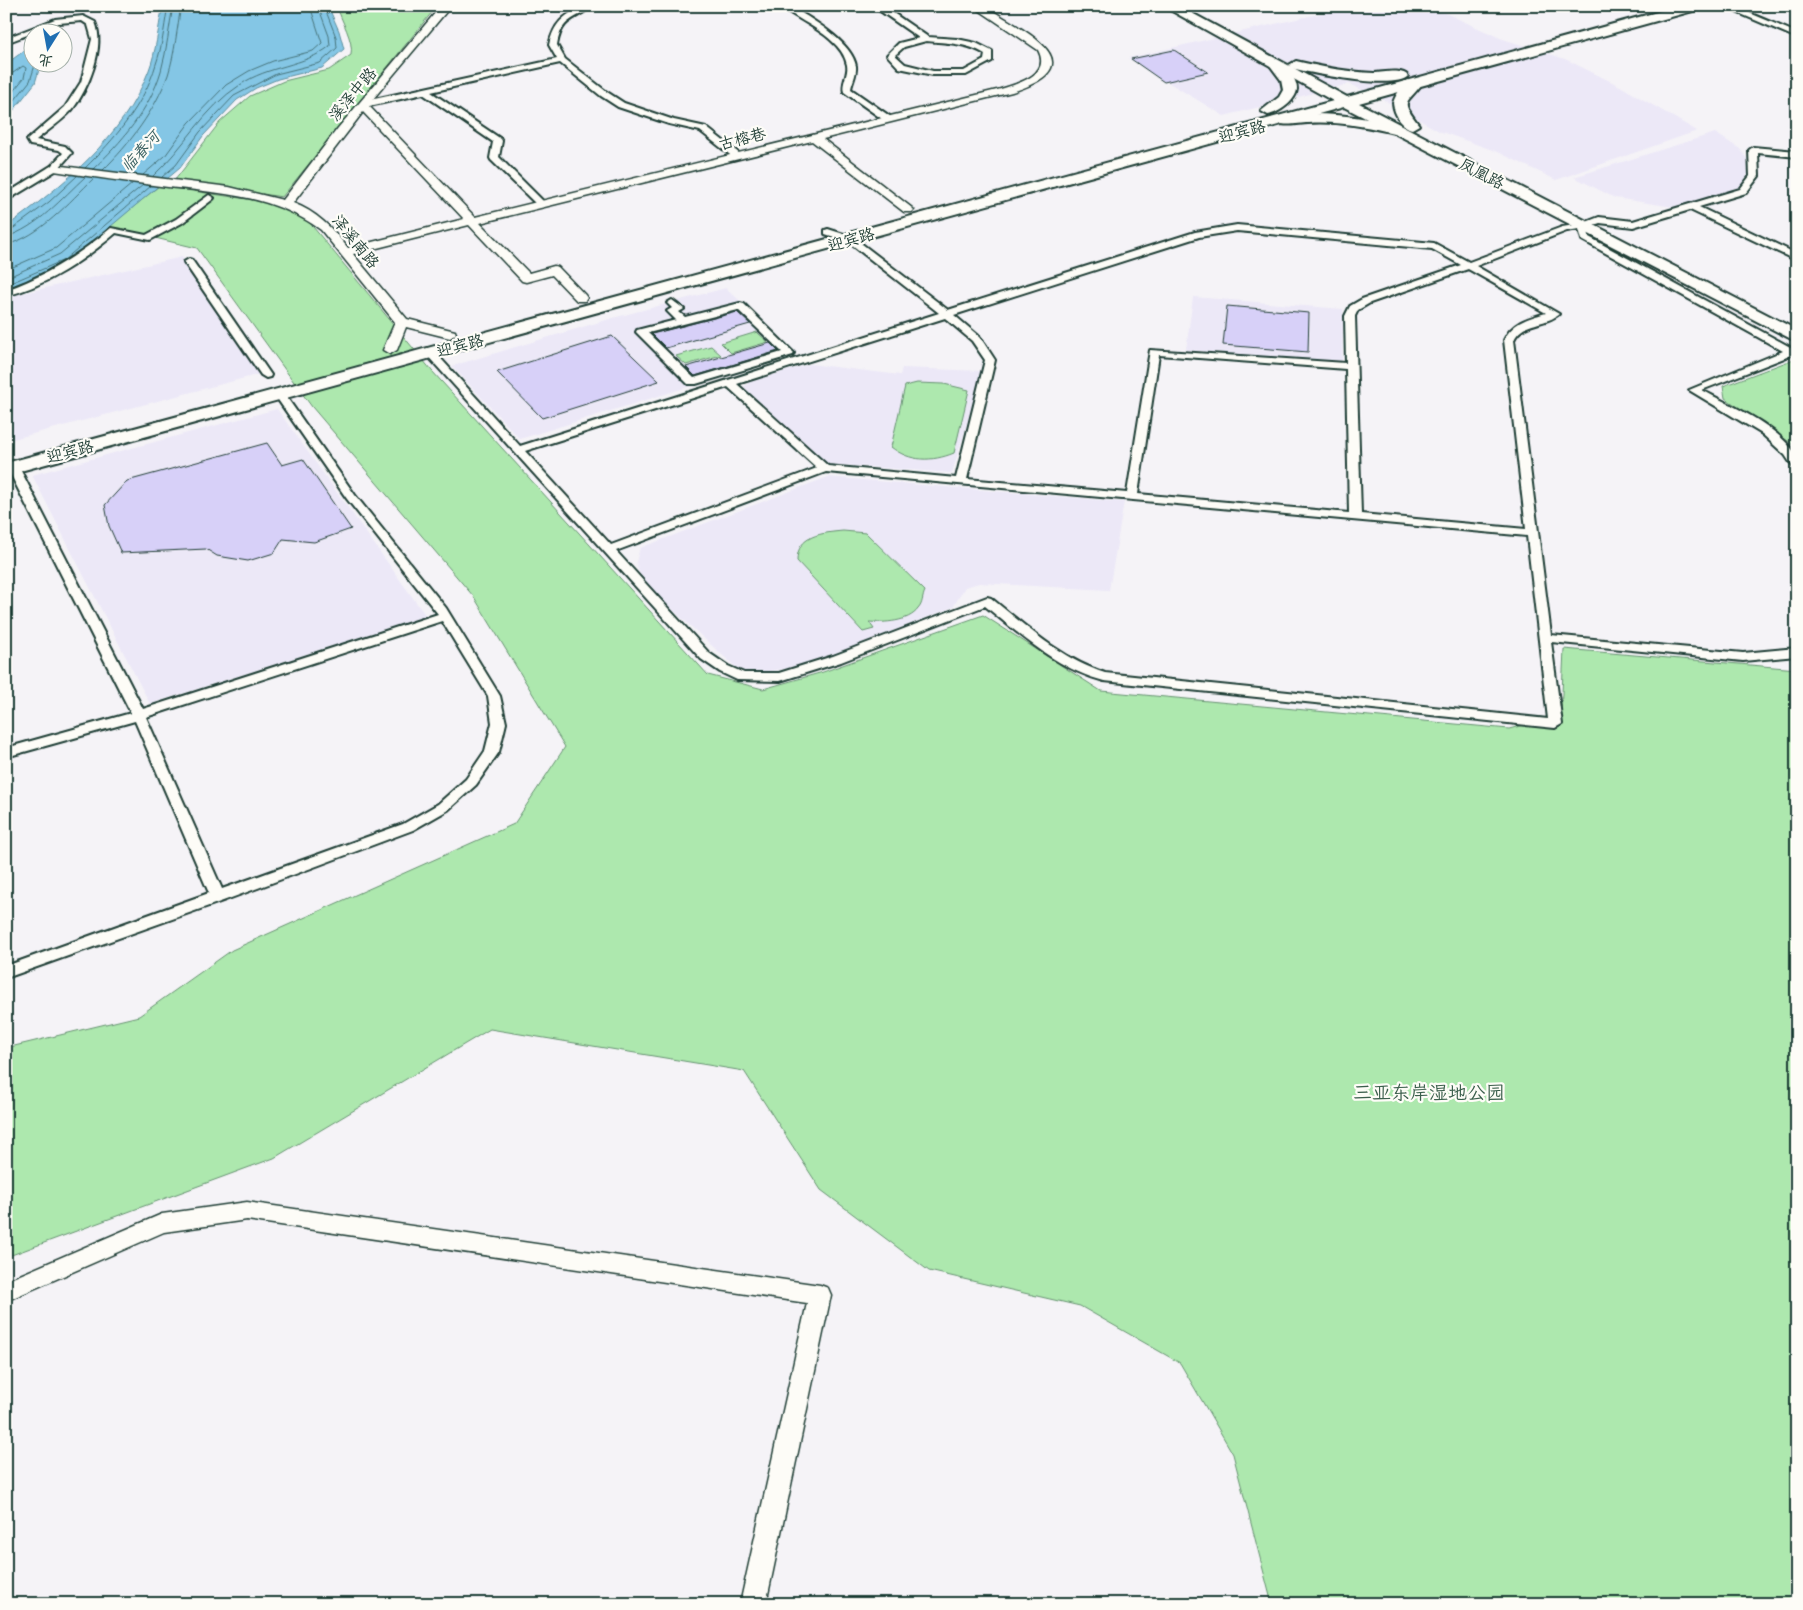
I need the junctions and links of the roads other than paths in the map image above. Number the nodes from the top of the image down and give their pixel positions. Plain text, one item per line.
1 (446, 6) edge
2 (589, 6) edge
3 (784, 6) edge
4 (816, 6) edge
5 (877, 6) edge
6 (978, 6) edge
7 (1168, 6) edge
8 (1188, 6) edge
9 (1655, 6) edge
10 (1695, 6) edge
11 (1726, 6) edge
12 (794, 11) junction
13 (1797, 36) edge
14 (926, 39) junction
15 (6, 41) edge
16 (562, 60) junction
17 (1276, 64) junction
18 (1296, 65) junction
19 (1401, 76) junction
20 (1415, 84) junction
21 (425, 91) junction
22 (1346, 97) junction
23 (364, 105) junction
24 (1275, 116) junction
25 (888, 119) junction
26 (1405, 128) junction
27 (814, 137) junction
28 (1797, 154) edge
29 (737, 156) junction
30 (54, 168) junction
31 (6, 198) edge
32 (209, 198) dead end
33 (286, 204) junction
34 (542, 204) junction
35 (1692, 206) junction
36 (908, 210) junction
37 (472, 221) junction
38 (885, 223) junction
39 (1591, 223) junction
40 (828, 232) junction
41 (850, 239) junction
42 (814, 242) junction
43 (345, 252) junction
44 (1797, 258) edge
45 (189, 262) dead end
46 (1470, 266) junction
47 (6, 293) edge
48 (581, 298) junction
49 (947, 314) junction
50 (700, 317) junction
51 (683, 321) junction
52 (402, 322) junction
53 (1797, 322) edge
54 (450, 334) junction
55 (1795, 346) edge
56 (390, 350) junction
57 (430, 353) junction
58 (1351, 366) junction
59 (266, 375) dead end
60 (730, 383) junction
61 (279, 394) junction
62 (518, 450) junction
63 (9, 463) edge
64 (1797, 465) edge
65 (825, 469) junction
66 (961, 482) junction
67 (1132, 497) junction
68 (1355, 517) junction
69 (1531, 533) junction
70 (608, 550) junction
71 (445, 616) junction
72 (1545, 638) junction
73 (1797, 652) edge
74 (139, 715) junction
75 (6, 753) edge
76 (218, 896) junction
77 (6, 972) edge
78 (6, 1291) edge
79 (754, 1604) edge

1 - 23 street, 溪泽中路
2 - 16 street
3 - 12 street
4 - 12 street
5 - 14 street
6 - 25 street, 古榕巷
7 - 17 highway, 凤凰路
8 - 18 highway, 凤凰路
9 - 19 highway, 迎宾路
10 - 20 highway, 迎宾路
11 - 13 street
12 - 25 street
14 - 14 street
15 - 30 street
16 - 21 street
16 - 29 street
17 - 22 highway, 凤凰路
17 - 24 main road
18 - 19 main road
18 - 22 highway, 凤凰路
19 - 22 highway, 迎宾路
20 - 22 highway, 迎宾路
20 - 26 main road
21 - 23 street
21 - 34 street
22 - 24 highway, 迎宾路
22 - 26 highway, 凤凰路
23 - 33 street, 溪泽中路
23 - 37 street
24 - 26 main road
24 - 36 highway, 迎宾路
24 - 38 highway, 迎宾路
25 - 27 street, 古榕巷
26 - 39 highway, 凤凰路
27 - 29 street, 古榕巷
27 - 36 street
28 - 35 street
29 - 34 street, 古榕巷
30 - 31 street
30 - 33 street, 泽溪南路
32 - 47 street
33 - 43 street, 泽溪南路
34 - 37 street, 古榕巷
35 - 39 street
35 - 44 street
36 - 38 highway, 迎宾路
37 - 43 street, 古榕巷
37 - 48 street
38 - 40 highway, 迎宾路
38 - 41 highway, 迎宾路
39 - 46 street
39 - 53 highway, 凤凰路
39 - 55 highway, 凤凰路
40 - 41 street
40 - 42 highway, 迎宾路
41 - 42 highway, 迎宾路
41 - 49 street
42 - 48 highway, 迎宾路
42 - 57 highway, 迎宾路
43 - 52 street, 泽溪南路
45 - 59 street
46 - 49 street
46 - 58 street
46 - 69 street
48 - 54 highway, 迎宾路
49 - 60 street
49 - 66 street
50 - 51 street
50 - 51 street
50 - 51 street
52 - 54 street
52 - 56 street
54 - 56 highway, 迎宾路
55 - 64 street
56 - 63 highway, 迎宾路
57 - 61 highway, 迎宾路
57 - 62 street
58 - 67 street
58 - 68 street
60 - 62 street
60 - 65 street
61 - 63 highway, 迎宾路
61 - 71 street
62 - 70 street
63 - 74 street
65 - 66 street
65 - 70 street
66 - 67 street
67 - 68 street
68 - 69 street
69 - 72 street
70 - 72 street
71 - 74 street
71 - 76 street
72 - 73 street
74 - 75 street
74 - 76 street
76 - 77 street
78 - 79 street

